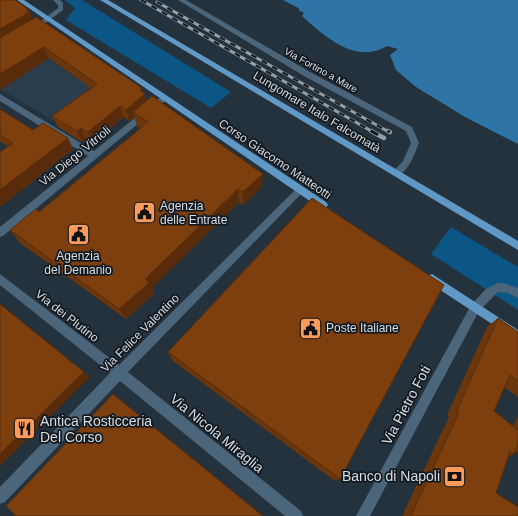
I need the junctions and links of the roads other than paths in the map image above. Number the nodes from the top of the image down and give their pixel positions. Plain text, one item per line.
1 (20, 0) edge
2 (56, 0) edge
3 (103, 0) edge
4 (181, 0) edge
5 (48, 20) junction
6 (24, 35) edge
7 (0, 97) edge
8 (166, 98) junction
9 (95, 156) junction
10 (396, 173) junction
11 (300, 190) junction
12 (327, 209) edge
13 (0, 233) edge
14 (518, 246) edge
15 (424, 273) edge
16 (0, 279) edge
17 (518, 293) edge
18 (475, 308) junction
19 (518, 336) edge
20 (119, 372) junction
21 (0, 497) edge
22 (296, 516) edge
23 (363, 516) edge

1 - 5 main road, Corso Giacomo Matteotti
2 - 5 street
3 - 10 main road, Lungomare Italo Falcomatà
4 - 10 street, Via Fortino a Mare
5 - 6 street
5 - 8 main road, Corso Giacomo Matteotti
7 - 9 street
8 - 9 street, Via Diego Vitrioli
8 - 11 main road, Corso Giacomo Matteotti
9 - 13 street, Via Diego Vitrioli
10 - 14 main road, Lungomare Italo Falcomatà
11 - 12 main road, Corso Giacomo Matteotti
11 - 20 street, Via Felice Valentino
15 - 18 main road
16 - 20 street, Via dei Plutino
17 - 18 street, Via Pietro Foti
18 - 19 main road
18 - 23 street, Via Pietro Foti
20 - 21 street, Via Felice Valentino
20 - 22 street, Via Nicola Miraglia

